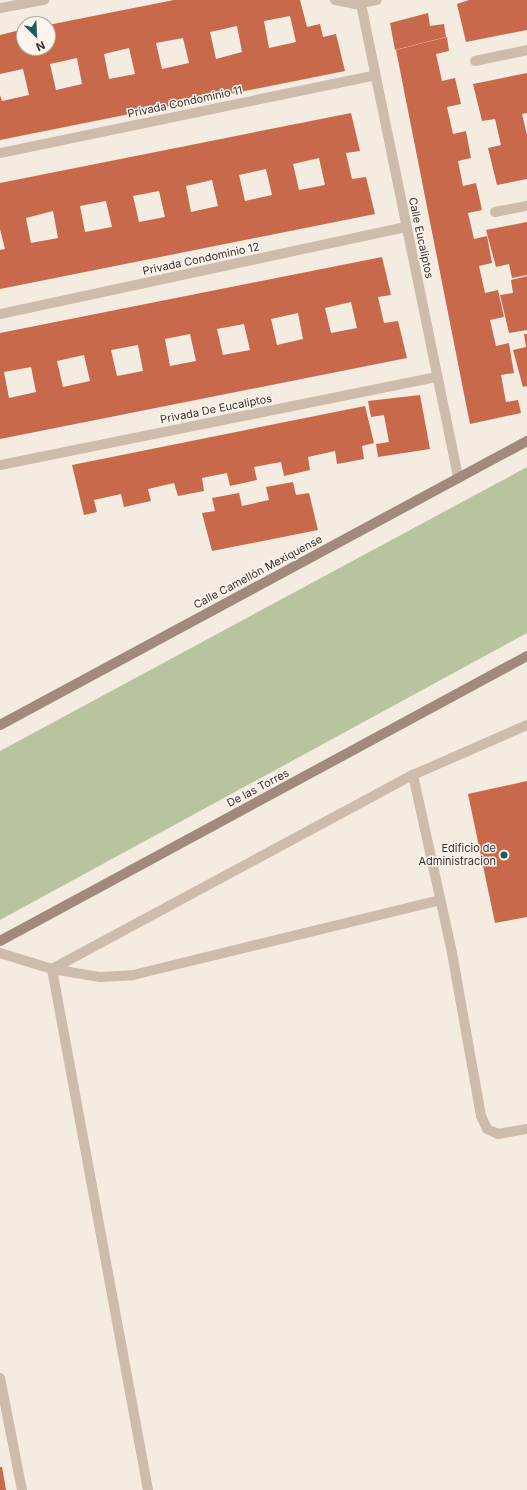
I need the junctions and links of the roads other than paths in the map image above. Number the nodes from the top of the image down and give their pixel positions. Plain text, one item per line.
1 (44, 0) edge
2 (334, 0) edge
3 (377, 0) edge
4 (360, 4) junction
5 (0, 8) edge
6 (527, 50) edge
7 (475, 61) dead end
8 (375, 75) junction
9 (0, 153) edge
10 (527, 206) edge
11 (495, 212) dead end
12 (406, 227) junction
13 (0, 314) edge
14 (437, 377) junction
15 (527, 441) edge
16 (0, 466) edge
17 (458, 478) junction
18 (527, 656) edge
19 (0, 725) edge
20 (527, 725) edge
21 (413, 775) junction
22 (440, 900) junction
23 (0, 941) edge
24 (0, 953) edge
25 (52, 968) junction
26 (527, 1130) edge
27 (0, 1378) edge
28 (22, 1490) edge
29 (148, 1490) edge

1 - 5 street
2 - 4 street
3 - 4 street
4 - 8 street, Calle Eucaliptos
6 - 7 street
8 - 9 street, Privada Condominio 11
8 - 12 street, Calle Eucaliptos
10 - 11 street
12 - 13 street, Privada Condominio 12
12 - 14 street, Calle Eucaliptos
14 - 16 street, Privada De Eucaliptos
14 - 17 street, Calle Eucaliptos
15 - 17 main road, Calle Camellón Mexiquense
17 - 19 main road, Calle Camellón Mexiquense
18 - 23 main road, De las Torres
20 - 21 street
21 - 22 street
21 - 25 street
22 - 25 street
22 - 26 street
24 - 25 street
25 - 29 street
27 - 28 street

